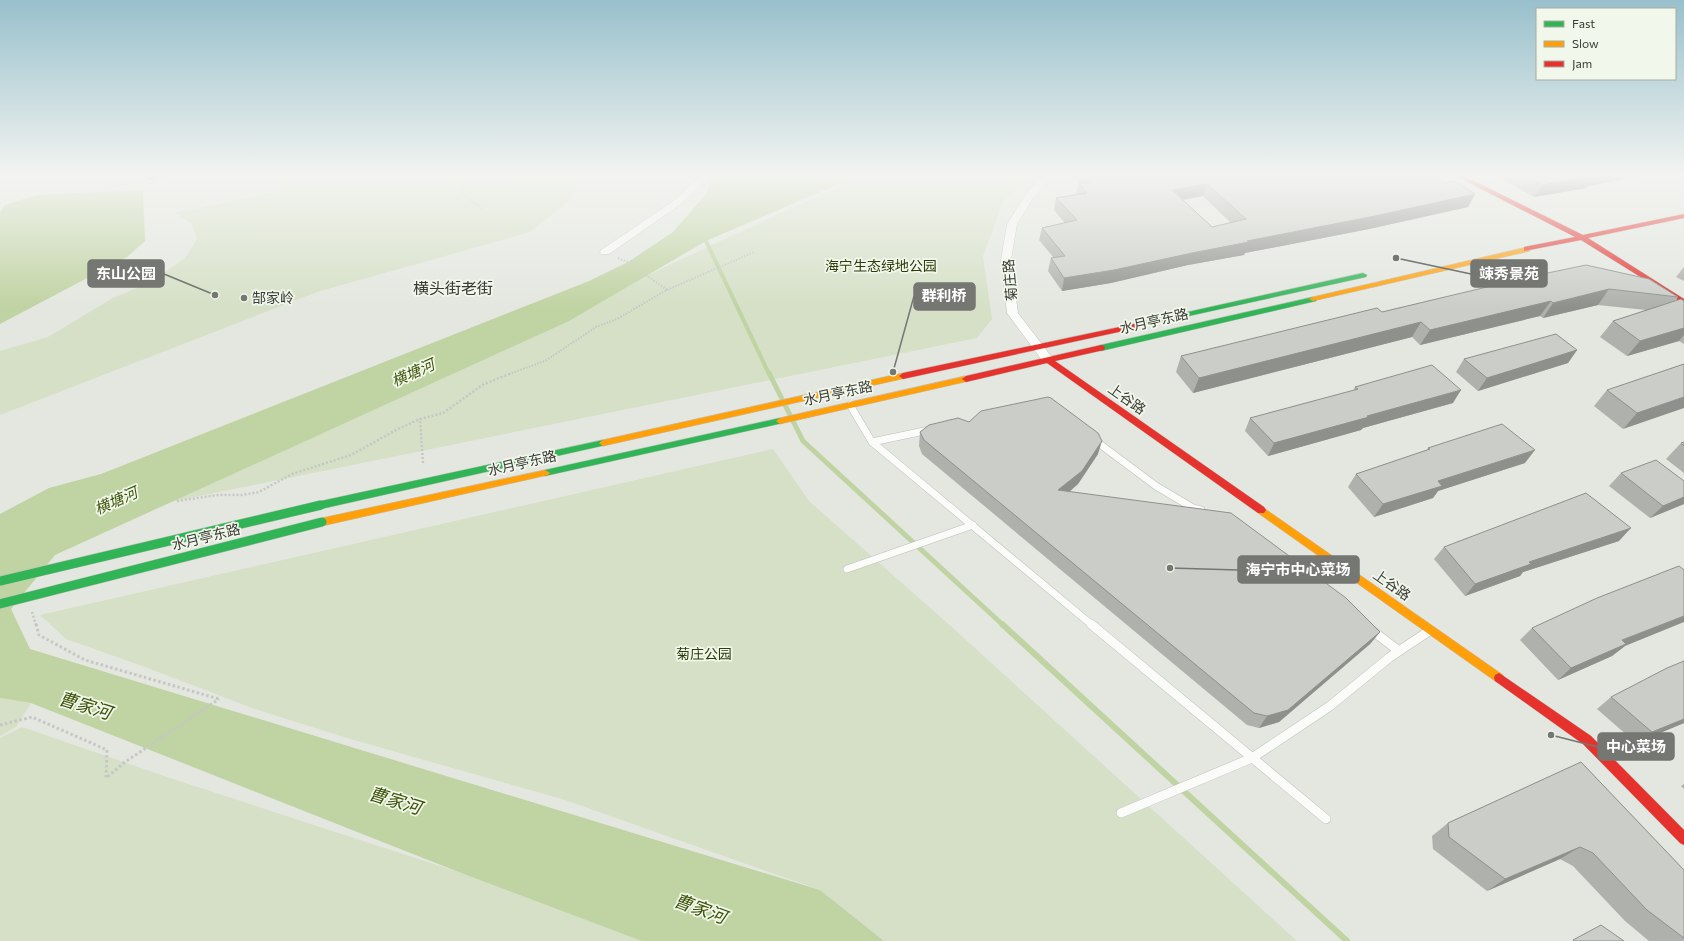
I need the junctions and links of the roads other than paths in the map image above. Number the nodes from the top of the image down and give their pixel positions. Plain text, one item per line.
1 (652, 220) edge
2 (1014, 220) edge
3 (1546, 220) edge
4 (1665, 220) edge
5 (1581, 227) dead end
6 (1566, 230) junction
7 (1551, 233) dead end
8 (1581, 237) junction
9 (605, 252) road end
10 (1373, 272) dead end
11 (1684, 302) edge
12 (1038, 346) junction
13 (1048, 360) junction
14 (850, 405) junction
15 (933, 429) edge
16 (1086, 433) edge
17 (872, 442) junction
18 (1208, 512) edge
19 (973, 525) junction
20 (847, 569) dead end
21 (0, 581) edge
22 (0, 604) edge
23 (1361, 622) edge
24 (1431, 630) junction
25 (1399, 651) junction
26 (1252, 758) junction
27 (1121, 812) dead end
28 (1326, 819) dead end
29 (1684, 839) edge

1 - 9 street
2 - 12 street, 菊庄路
3 - 6 main road
4 - 8 main road, 水月亭东路
5 - 6 main road
6 - 7 main road
6 - 8 main road
8 - 11 main road
8 - 13 main road, 水月亭东路
10 - 12 main road, 水月亭东路
12 - 13 street, 菊庄路
12 - 21 main road, 水月亭东路, bridge
13 - 14 main road, 水月亭东路
13 - 24 main road, 上谷路
14 - 17 lane
14 - 22 main road, 水月亭东路, bridge
15 - 17 lane
16 - 18 lane
17 - 19 lane
19 - 20 lane
19 - 26 lane
23 - 25 lane
24 - 25 lane
24 - 29 main road, 上谷路
25 - 26 lane
26 - 27 lane
26 - 28 lane

